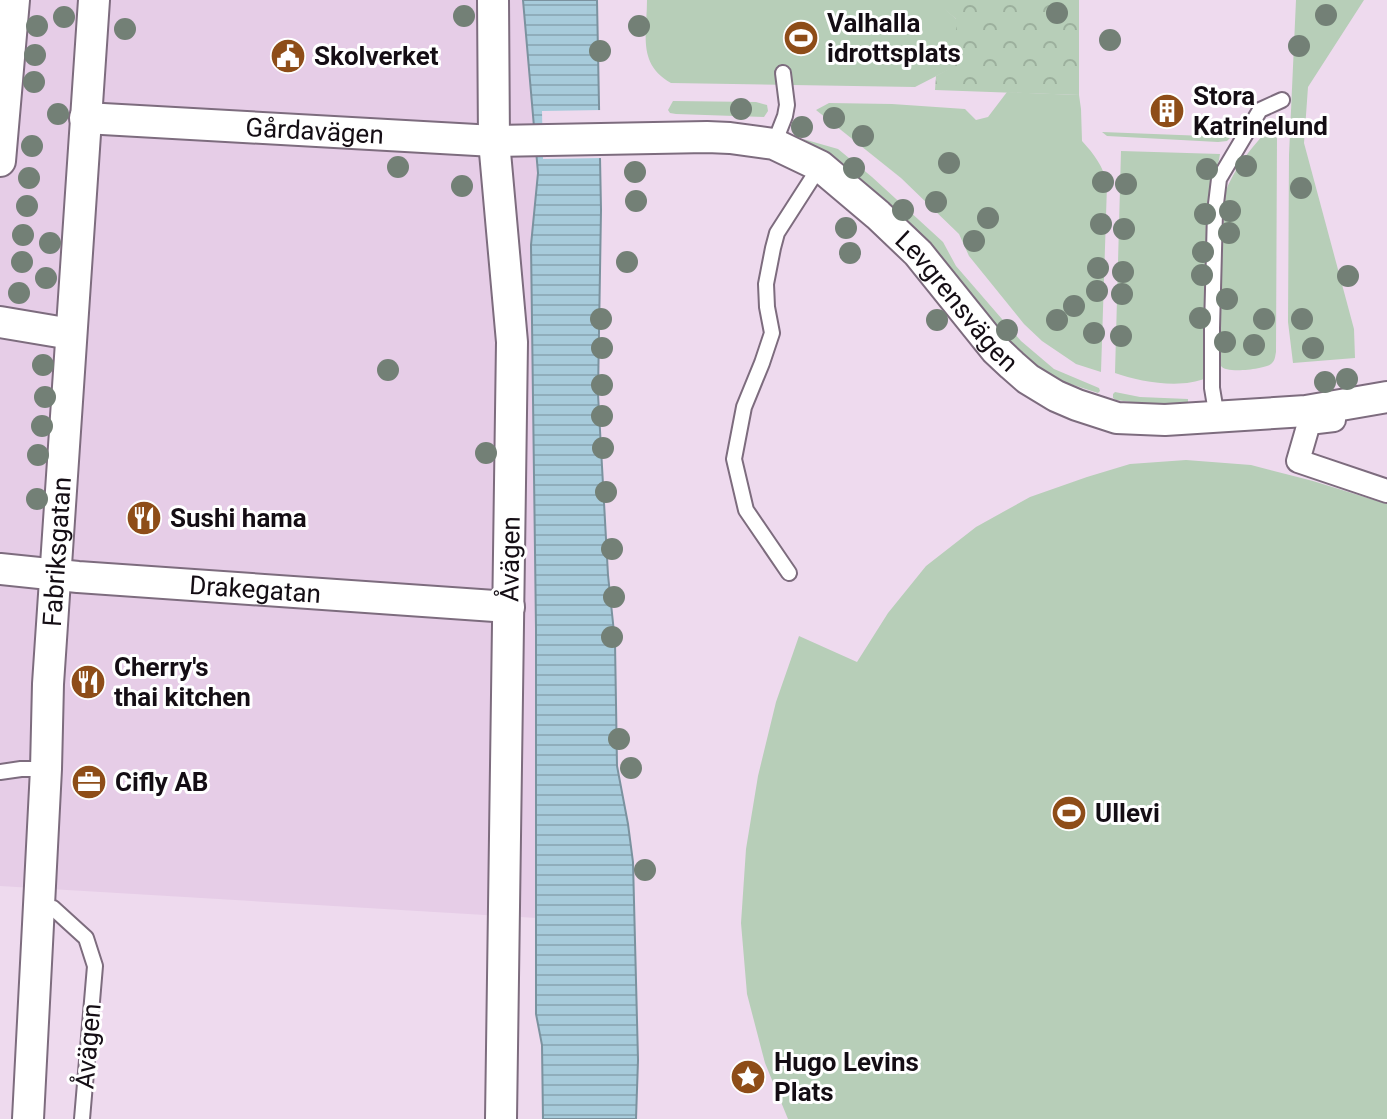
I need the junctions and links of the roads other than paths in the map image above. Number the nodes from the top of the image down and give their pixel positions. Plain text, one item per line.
1 (14, 0) edge
2 (94, 0) edge
3 (493, 0) edge
4 (783, 73) dead end
5 (1282, 100) dead end
6 (2, 118) edge
7 (85, 118) junction
8 (545, 140) joint
9 (494, 141) junction
10 (774, 144) junction
11 (0, 161) edge
12 (820, 166) junction
13 (0, 322) edge
14 (71, 334) junction
15 (1387, 397) edge
16 (1387, 412) edge
17 (1217, 418) junction
18 (1387, 491) edge
19 (0, 569) edge
20 (789, 573) dead end
21 (55, 576) junction
22 (509, 607) junction
23 (46, 769) junction
24 (0, 772) edge
25 (39, 906) junction
26 (26, 1114) edge
27 (82, 1119) edge
28 (501, 1119) edge

1 - 6 street
2 - 7 street, Fabriksgatan
3 - 9 street, Åvägen
4 - 10 lane
5 - 17 lane
6 - 11 street
7 - 9 street, Gårdavägen
7 - 14 street, Fabriksgatan
8 - 9 street, Gårdavägen
8 - 10 street, Levgrensvägen
9 - 22 street, Åvägen
10 - 12 street, Levgrensvägen
12 - 17 street, Levgrensvägen
12 - 20 lane
13 - 14 street
14 - 21 street, Fabriksgatan
15 - 17 street, Levgrensvägen
16 - 18 street
19 - 21 street, Drakegatan
21 - 22 street, Drakegatan
21 - 23 street, Fabriksgatan
22 - 28 street, Åvägen
23 - 24 lane
23 - 25 street, Fabriksgatan
25 - 26 street, Fabriksgatan
25 - 27 lane, Åvägen

